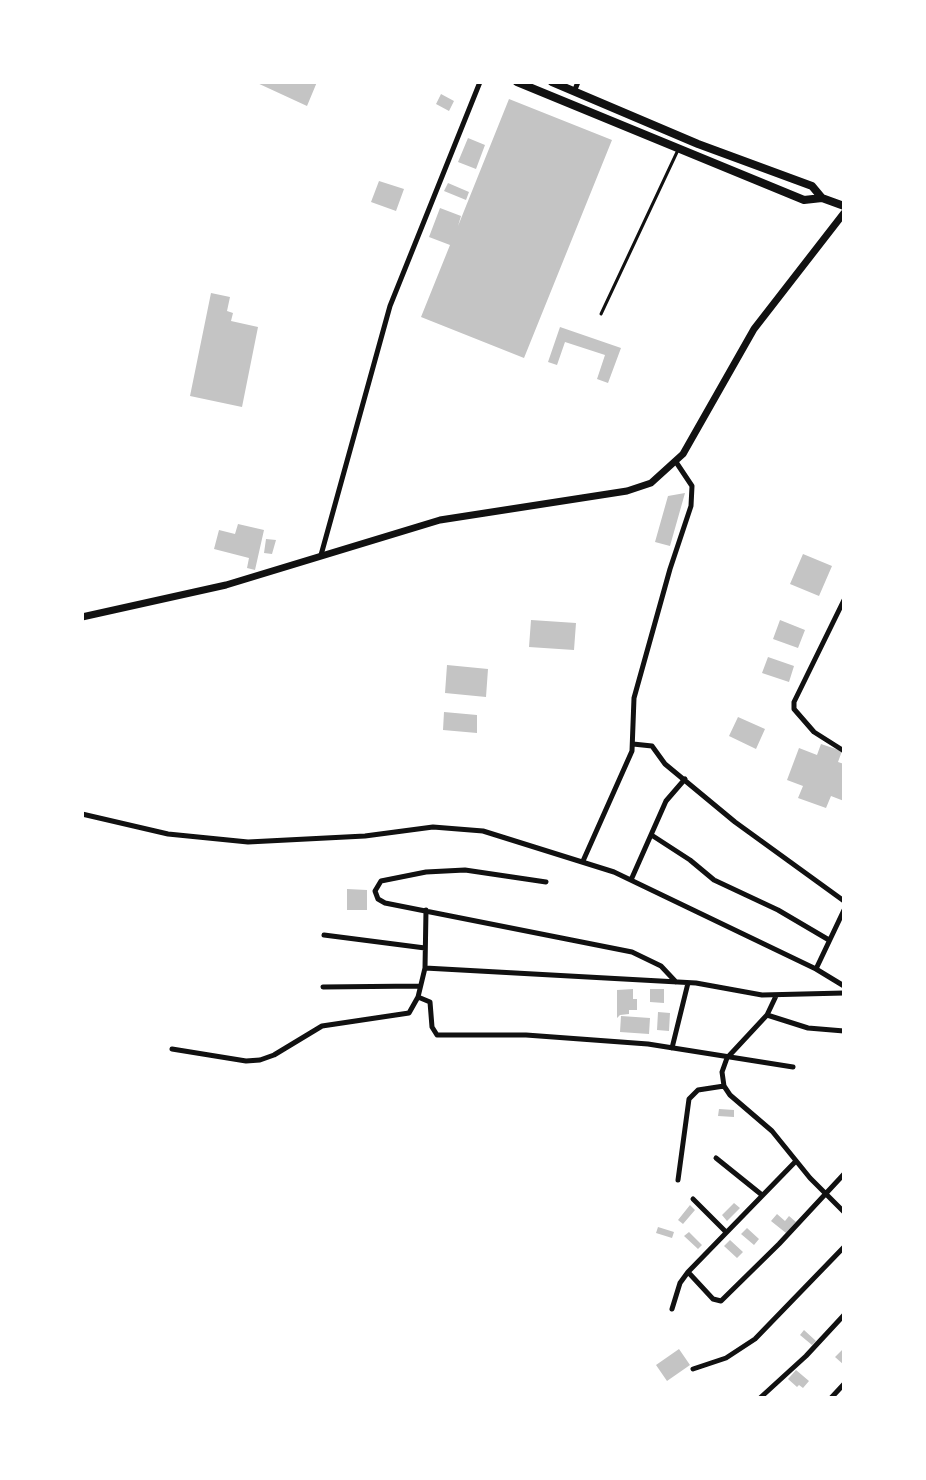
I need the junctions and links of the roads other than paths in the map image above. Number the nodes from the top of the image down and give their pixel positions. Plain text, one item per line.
1 (480, 82) edge
2 (517, 82) edge
3 (552, 82) edge
4 (578, 82) edge
5 (574, 92) junction
6 (678, 149) junction
7 (822, 198) junction
8 (843, 206) edge
9 (843, 213) edge
10 (601, 314) dead end
11 (676, 462) junction
12 (321, 555) junction
13 (843, 600) edge
14 (82, 617) edge
15 (633, 744) junction
16 (843, 751) edge
17 (685, 779) junction
18 (82, 814) edge
19 (653, 836) junction
20 (583, 861) junction
21 (631, 880) junction
22 (546, 882) dead end
23 (843, 902) edge
24 (426, 910) junction
25 (843, 913) edge
26 (324, 935) dead end
27 (829, 940) junction
28 (425, 948) junction
29 (425, 968) junction
30 (816, 969) junction
31 (676, 982) junction
32 (688, 983) junction
33 (420, 986) junction
34 (843, 986) edge
35 (323, 987) dead end
36 (843, 993) edge
37 (776, 996) junction
38 (418, 997) junction
39 (767, 1016) junction
40 (843, 1031) edge
41 (672, 1048) junction
42 (172, 1049) dead end
43 (727, 1058) junction
44 (793, 1067) dead end
45 (724, 1086) junction
46 (716, 1158) dead end
47 (796, 1161) junction
48 (843, 1174) edge
49 (678, 1180) dead end
50 (825, 1194) junction
51 (762, 1196) junction
52 (693, 1199) dead end
53 (843, 1212) edge
54 (726, 1232) junction
55 (843, 1247) edge
56 (688, 1272) junction
57 (672, 1309) dead end
58 (843, 1315) edge
59 (693, 1369) dead end
60 (843, 1384) edge
61 (760, 1398) edge
62 (831, 1398) edge

1 - 12 street
2 - 6 main road
3 - 5 main road
4 - 5 street
5 - 7 main road
6 - 7 main road
6 - 10 lane
7 - 8 main road
9 - 11 street
11 - 12 street
11 - 15 street
12 - 14 street
13 - 16 street
15 - 17 street
15 - 20 street
17 - 19 street
17 - 23 street
18 - 20 street
19 - 21 street
19 - 27 street
20 - 21 street
21 - 30 street
22 - 24 street
24 - 28 street
24 - 31 street
25 - 27 street
26 - 28 street
27 - 30 street
28 - 29 street
29 - 31 street
29 - 33 street
30 - 34 street
31 - 32 street
32 - 37 street
32 - 41 street
33 - 35 street
33 - 38 street
36 - 37 street
37 - 39 street
38 - 41 street
38 - 42 street
39 - 40 street
39 - 43 street
41 - 43 street
43 - 44 street
43 - 45 street
45 - 47 street
45 - 49 street
46 - 51 street
47 - 50 street
47 - 51 street
48 - 50 street
50 - 53 street
50 - 56 street
51 - 54 street
52 - 54 street
54 - 56 street
55 - 59 street
56 - 57 street
58 - 61 street
60 - 62 street

